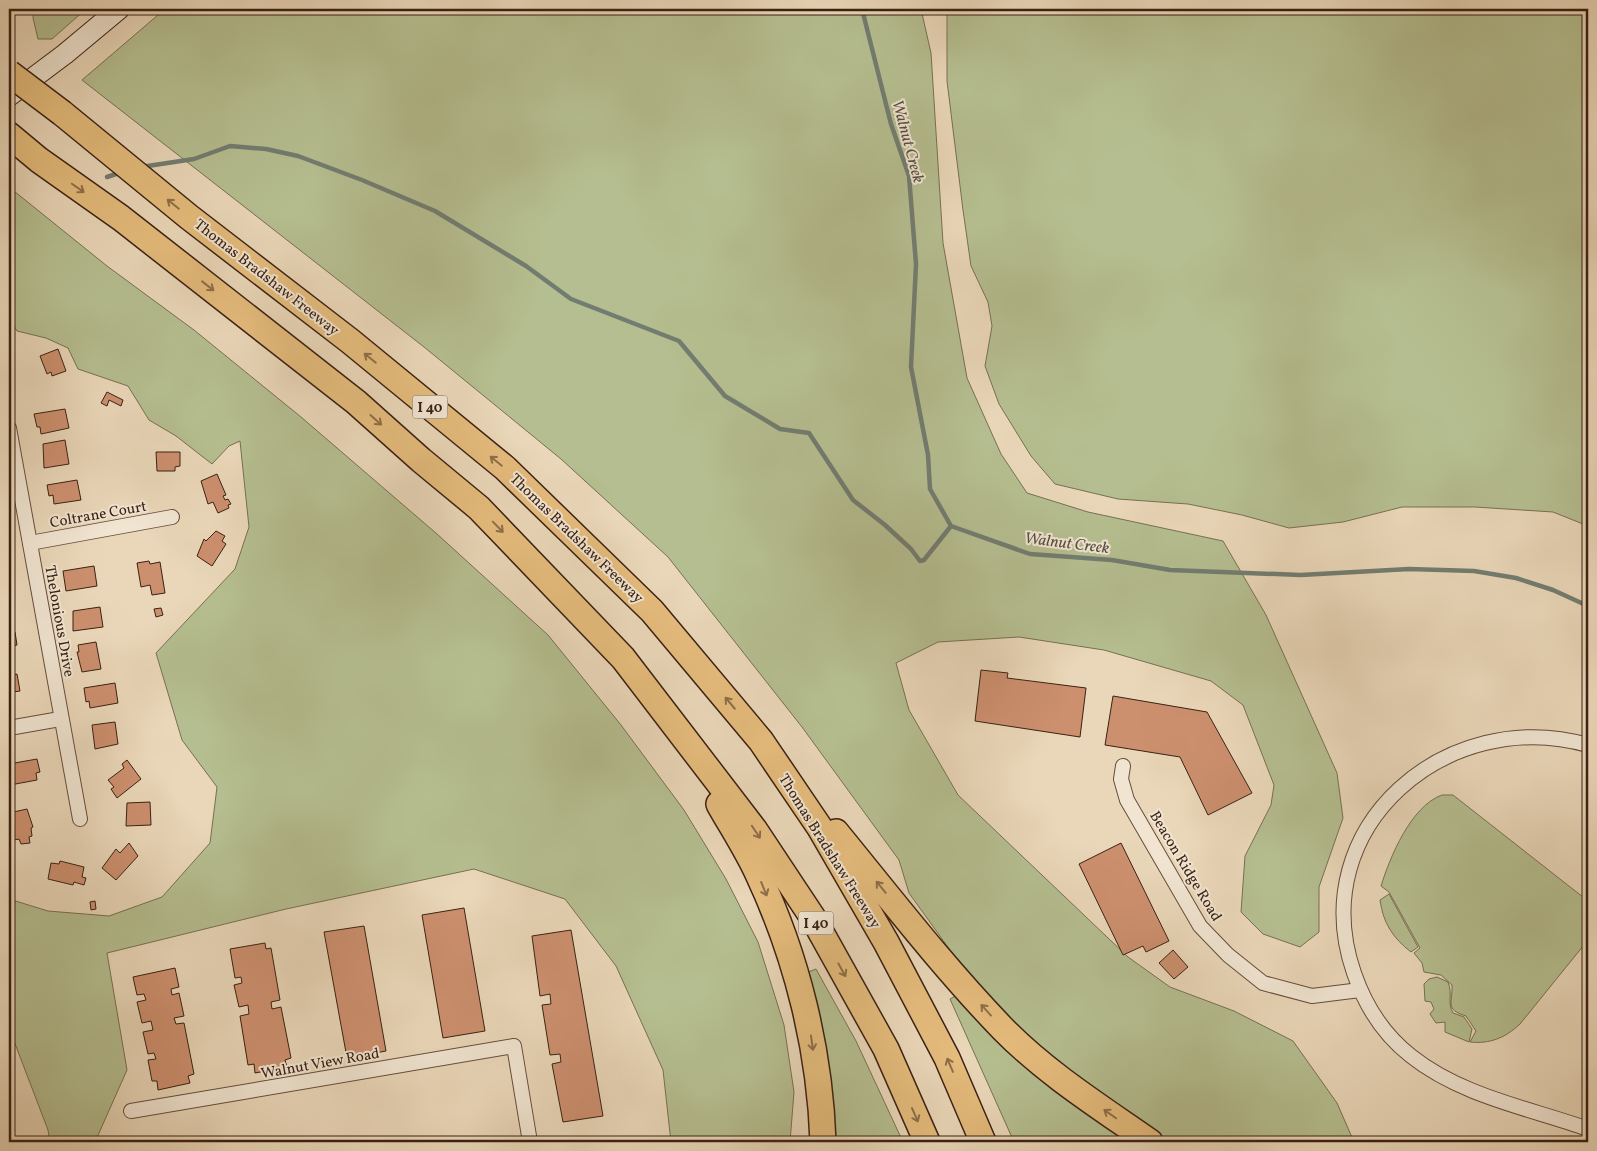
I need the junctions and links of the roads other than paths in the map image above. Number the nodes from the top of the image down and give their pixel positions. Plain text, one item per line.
1 (119, 9) edge
2 (9, 73) edge
3 (9, 96) edge
4 (9, 135) edge
5 (9, 428) edge
6 (172, 517) dead end
7 (30, 543) junction
8 (60, 719) junction
9 (675, 723) junction
10 (9, 728) edge
11 (761, 741) junction
12 (1588, 745) edge
13 (1123, 766) dead end
14 (80, 820) dead end
15 (1360, 990) junction
16 (131, 1111) dead end
17 (1588, 1129) edge
18 (530, 1142) edge
19 (823, 1142) edge
20 (927, 1142) edge
21 (983, 1142) edge
22 (1150, 1142) edge

1 - 3 street
11 -> 2 highway, Thomas Bradshaw Freeway / I 40, bridge
4 -> 9 highway, I 40
5 - 7 street, Thelonious Drive
6 - 7 street, Coltrane Court
7 - 8 street, Thelonious Drive
8 - 10 street
8 - 14 street, Thelonious Drive
9 -> 19 highway
9 -> 20 highway, I 40
21 -> 11 highway, Thomas Bradshaw Freeway / I 40
22 -> 11 highway
12 - 15 street
13 - 15 street, Beacon Ridge Road
15 - 17 street
16 - 18 street, Walnut View Road

